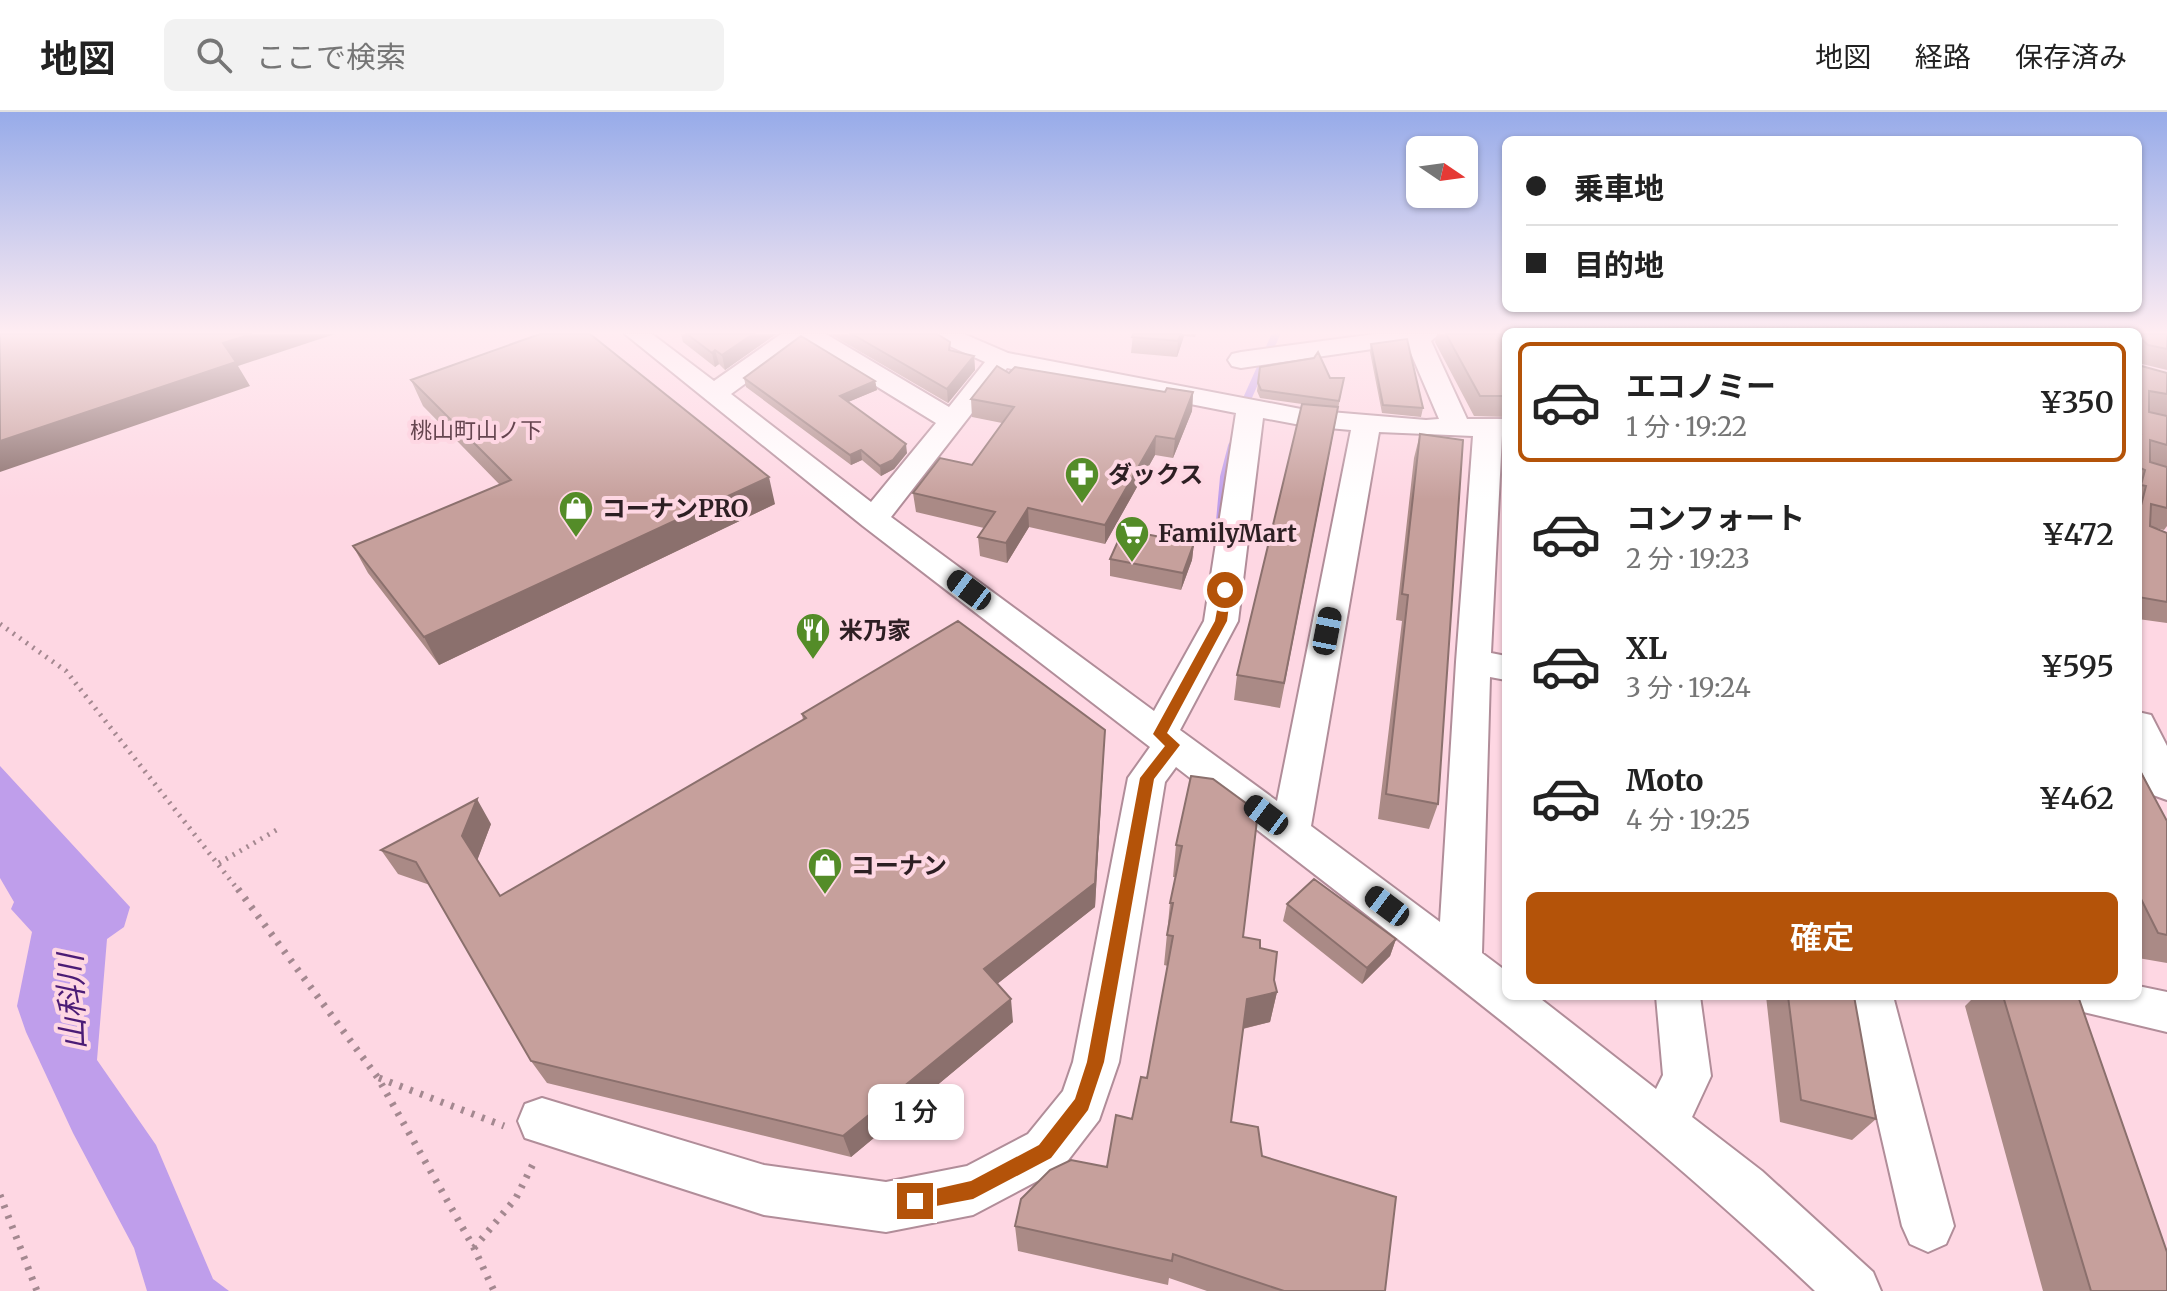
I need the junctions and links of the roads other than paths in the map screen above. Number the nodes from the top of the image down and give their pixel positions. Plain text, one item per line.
1 (707, 389) edge
2 (720, 389) edge
3 (900, 389) edge
4 (976, 389) edge
5 (1156, 389) edge
6 (1240, 389) edge
7 (1459, 389) edge
8 (713, 394) junction
9 (1238, 405) junction
10 (951, 420) junction
11 (1366, 425) junction
12 (1484, 427) edge
13 (874, 519) junction
14 (1489, 665) edge
15 (2142, 733) edge
16 (1166, 739) junction
17 (2167, 785) edge
18 (1290, 833) junction
19 (1460, 961) junction
20 (1502, 994) edge
21 (1509, 1000) edge
22 (1678, 1000) edge
23 (1872, 1000) edge
24 (2076, 1010) edge
25 (2167, 1012) edge
26 (1665, 1123) junction
27 (528, 1133) road end
28 (1928, 1226) dead end
29 (1854, 1291) edge

1 - 8 street
2 - 8 street
3 - 10 street
4 - 10 street
5 - 9 street
6 - 9 street
7 - 12 street
8 - 13 street
9 - 11 street
9 - 16 street
10 - 13 street
11 - 12 street
11 - 18 street
12 - 14 street
13 - 16 street
14 - 19 street
15 - 17 street
16 - 18 street
16 - 27 street
18 - 19 street
19 - 20 street
21 - 26 street
22 - 26 street
23 - 28 street
24 - 25 street
26 - 29 street

